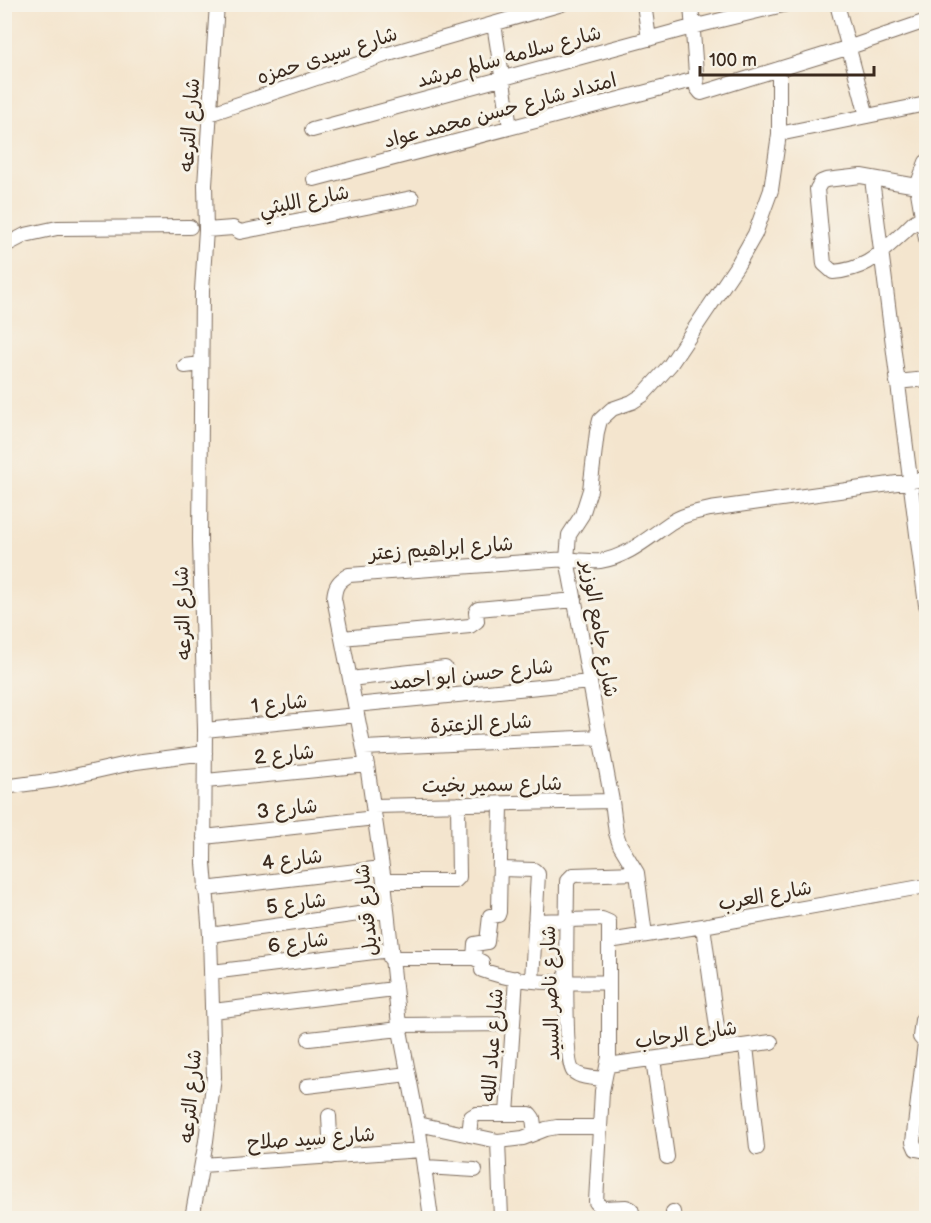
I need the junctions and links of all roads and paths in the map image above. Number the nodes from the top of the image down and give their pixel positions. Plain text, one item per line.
1 (217, 4) edge
2 (562, 4) edge
3 (644, 4) edge
4 (691, 4) edge
5 (787, 4) edge
6 (837, 4) edge
7 (927, 21) edge
8 (494, 24) junction
9 (692, 27) junction
10 (649, 39) junction
11 (850, 47) junction
12 (779, 69) junction
13 (502, 78) junction
14 (696, 79) junction
15 (927, 104) edge
16 (209, 114) junction
17 (867, 116) junction
18 (510, 127) junction
19 (312, 130) dead end
20 (779, 134) junction
21 (927, 162) edge
22 (314, 179) dead end
23 (872, 179) junction
24 (922, 186) edge
25 (412, 198) dead end
26 (925, 216) edge
27 (190, 227) dead end
28 (206, 230) junction
29 (927, 239) edge
30 (4, 246) edge
31 (880, 253) junction
32 (201, 364) junction
33 (185, 366) dead end
34 (927, 379) edge
35 (897, 382) junction
36 (927, 479) edge
37 (910, 481) junction
38 (567, 559) junction
39 (334, 598) joint
40 (575, 600) junction
41 (927, 605) edge
42 (342, 638) junction
43 (445, 668) dead end
44 (350, 679) junction
45 (590, 682) junction
46 (356, 710) junction
47 (205, 730) junction
48 (600, 737) junction
49 (364, 748) junction
50 (205, 753) junction
51 (367, 765) junction
52 (206, 782) junction
53 (4, 787) edge
54 (612, 801) junction
55 (458, 804) junction
56 (501, 804) junction
57 (374, 812) junction
58 (204, 837) junction
59 (500, 869) junction
60 (637, 873) junction
61 (383, 874) junction
62 (927, 886) edge
63 (205, 889) junction
64 (387, 910) junction
65 (567, 920) junction
66 (535, 921) junction
67 (703, 926) junction
68 (210, 935) junction
69 (645, 935) junction
70 (609, 941) junction
71 (390, 954) junction
72 (474, 958) junction
73 (212, 972) junction
74 (516, 978) junction
75 (532, 980) junction
76 (609, 982) junction
77 (567, 983) junction
78 (394, 989) junction
79 (213, 1011) junction
80 (927, 1015) edge
81 (513, 1024) junction
82 (399, 1027) junction
83 (309, 1039) dead end
84 (771, 1042) dead end
85 (926, 1043) edge
86 (746, 1046) junction
87 (720, 1049) junction
88 (653, 1059) junction
89 (606, 1072) junction
90 (408, 1074) junction
91 (307, 1086) dead end
92 (507, 1114) junction
93 (329, 1116) dead end
94 (418, 1124) junction
95 (600, 1127) junction
96 (535, 1134) junction
97 (469, 1135) junction
98 (498, 1141) junction
99 (757, 1148) dead end
100 (422, 1150) junction
101 (927, 1151) edge
102 (331, 1157) junction
103 (667, 1157) dead end
104 (202, 1165) junction
105 (425, 1167) junction
106 (475, 1170) dead end
107 (634, 1216) edge
108 (192, 1218) edge
109 (431, 1218) edge
110 (501, 1218) edge

1 - 16 street, شارع الترعه
2 - 8 street, شارع سيدى حمزه
3 - 10 street
4 - 9 street
5 - 9 street, شارع سلامه سالم مرشد
6 - 11 street
7 - 11 street
8 - 13 street
8 - 16 street, شارع سيدى حمزه
9 - 10 street, شارع سلامه سالم مرشد
9 - 14 street
10 - 13 street, شارع سلامه سالم مرشد
11 - 12 street
11 - 17 street
12 - 14 street
12 - 20 street, شارع جامع الوزير
13 - 18 street
13 - 19 street, شارع سلامه سالم مرشد
14 - 18 street, امتداد شارع حسن محمد عواد
15 - 17 street
16 - 28 street, شارع الترعه
17 - 20 street
18 - 22 street, امتداد شارع حسن محمد عواد
20 - 38 street, شارع جامع الوزير
21 - 24 street
23 - 24 street
23 - 31 street
23 - 31 street
24 - 26 street
25 - 28 street, شارع الليثي
26 - 29 street
26 - 31 street
27 - 30 street
28 - 32 street, شارع الترعه
31 - 35 street
32 - 33 street
32 - 47 street, شارع الترعه
34 - 35 street
35 - 37 street
36 - 37 street, شارع ابراهيم زعتر
37 - 38 street, شارع ابراهيم زعتر
37 - 41 street
38 - 39 street, شارع ابراهيم زعتر
38 - 40 street, شارع جامع الوزير
39 - 42 street, شارع قنديل
40 - 42 street
40 - 45 street, شارع جامع الوزير
42 - 44 street, شارع قنديل
43 - 44 street
44 - 46 street, شارع قنديل
45 - 46 street, شارع حسن ابو احمد
45 - 48 street, شارع جامع الوزير
46 - 47 street, شارع 1
46 - 49 street, شارع قنديل
47 - 50 street, شارع الترعه
48 - 49 street, شارع الزعترة
48 - 54 street, شارع جامع الوزير
49 - 51 street, شارع قنديل
50 - 52 street, شارع الترعه
50 - 53 street
51 - 52 street, شارع 2
51 - 57 street, شارع قنديل
52 - 58 street, شارع الترعه
54 - 56 street, شارع سمير بخيت
54 - 60 street, شارع جامع الوزير
55 - 56 street, شارع سمير بخيت
55 - 57 street, شارع سمير بخيت
55 - 61 street, شارع 4
56 - 59 street
57 - 58 street, شارع 3
57 - 61 street, شارع قنديل
58 - 63 street, شارع الترعه
59 - 66 street
59 - 72 street
60 - 65 street, شارع ناصر السيد
60 - 69 street, شارع جامع الوزير
61 - 63 street, شارع 4
61 - 64 street, شارع قنديل
62 - 67 street, شارع العرب
63 - 68 street, شارع الترعه
64 - 68 street, شارع 5
64 - 71 street, شارع قنديل
65 - 66 street
65 - 70 street
65 - 77 street, شارع ناصر السيد
66 - 75 street
67 - 69 street, شارع العرب
67 - 87 street
68 - 73 street, شارع الترعه
69 - 70 street, شارع العرب
70 - 76 street
71 - 72 street, شارع 6
71 - 73 street, شارع 6
71 - 78 street, شارع قنديل
72 - 74 street
73 - 79 street, شارع الترعه
74 - 75 street
74 - 81 street, شارع عباد الله
75 - 77 street
76 - 77 street
76 - 89 street
77 - 89 street, شارع ناصر السيد
78 - 79 street
78 - 82 street, شارع قنديل
79 - 104 street, شارع الترعه
80 - 85 street
81 - 82 street
81 - 92 street, شارع عباد الله
82 - 83 street
82 - 90 street, شارع قنديل
84 - 86 street, شارع الرحاب
85 - 101 street
86 - 87 street, شارع الرحاب
86 - 99 street
87 - 88 street, شارع الرحاب
88 - 89 street, شارع الرحاب
88 - 103 street
89 - 95 street
90 - 91 street
90 - 94 street, شارع قنديل
92 - 96 street
92 - 97 street
93 - 102 street
94 - 97 street
94 - 100 street, شارع قنديل
95 - 96 street
95 - 107 street
96 - 98 street
97 - 98 street
98 - 110 street
100 - 102 street, شارع سيد صلاح
100 - 105 street, شارع قنديل
102 - 104 street, شارع سيد صلاح
104 - 108 street, شارع الترعه
105 - 106 street
105 - 109 street, شارع قنديل

